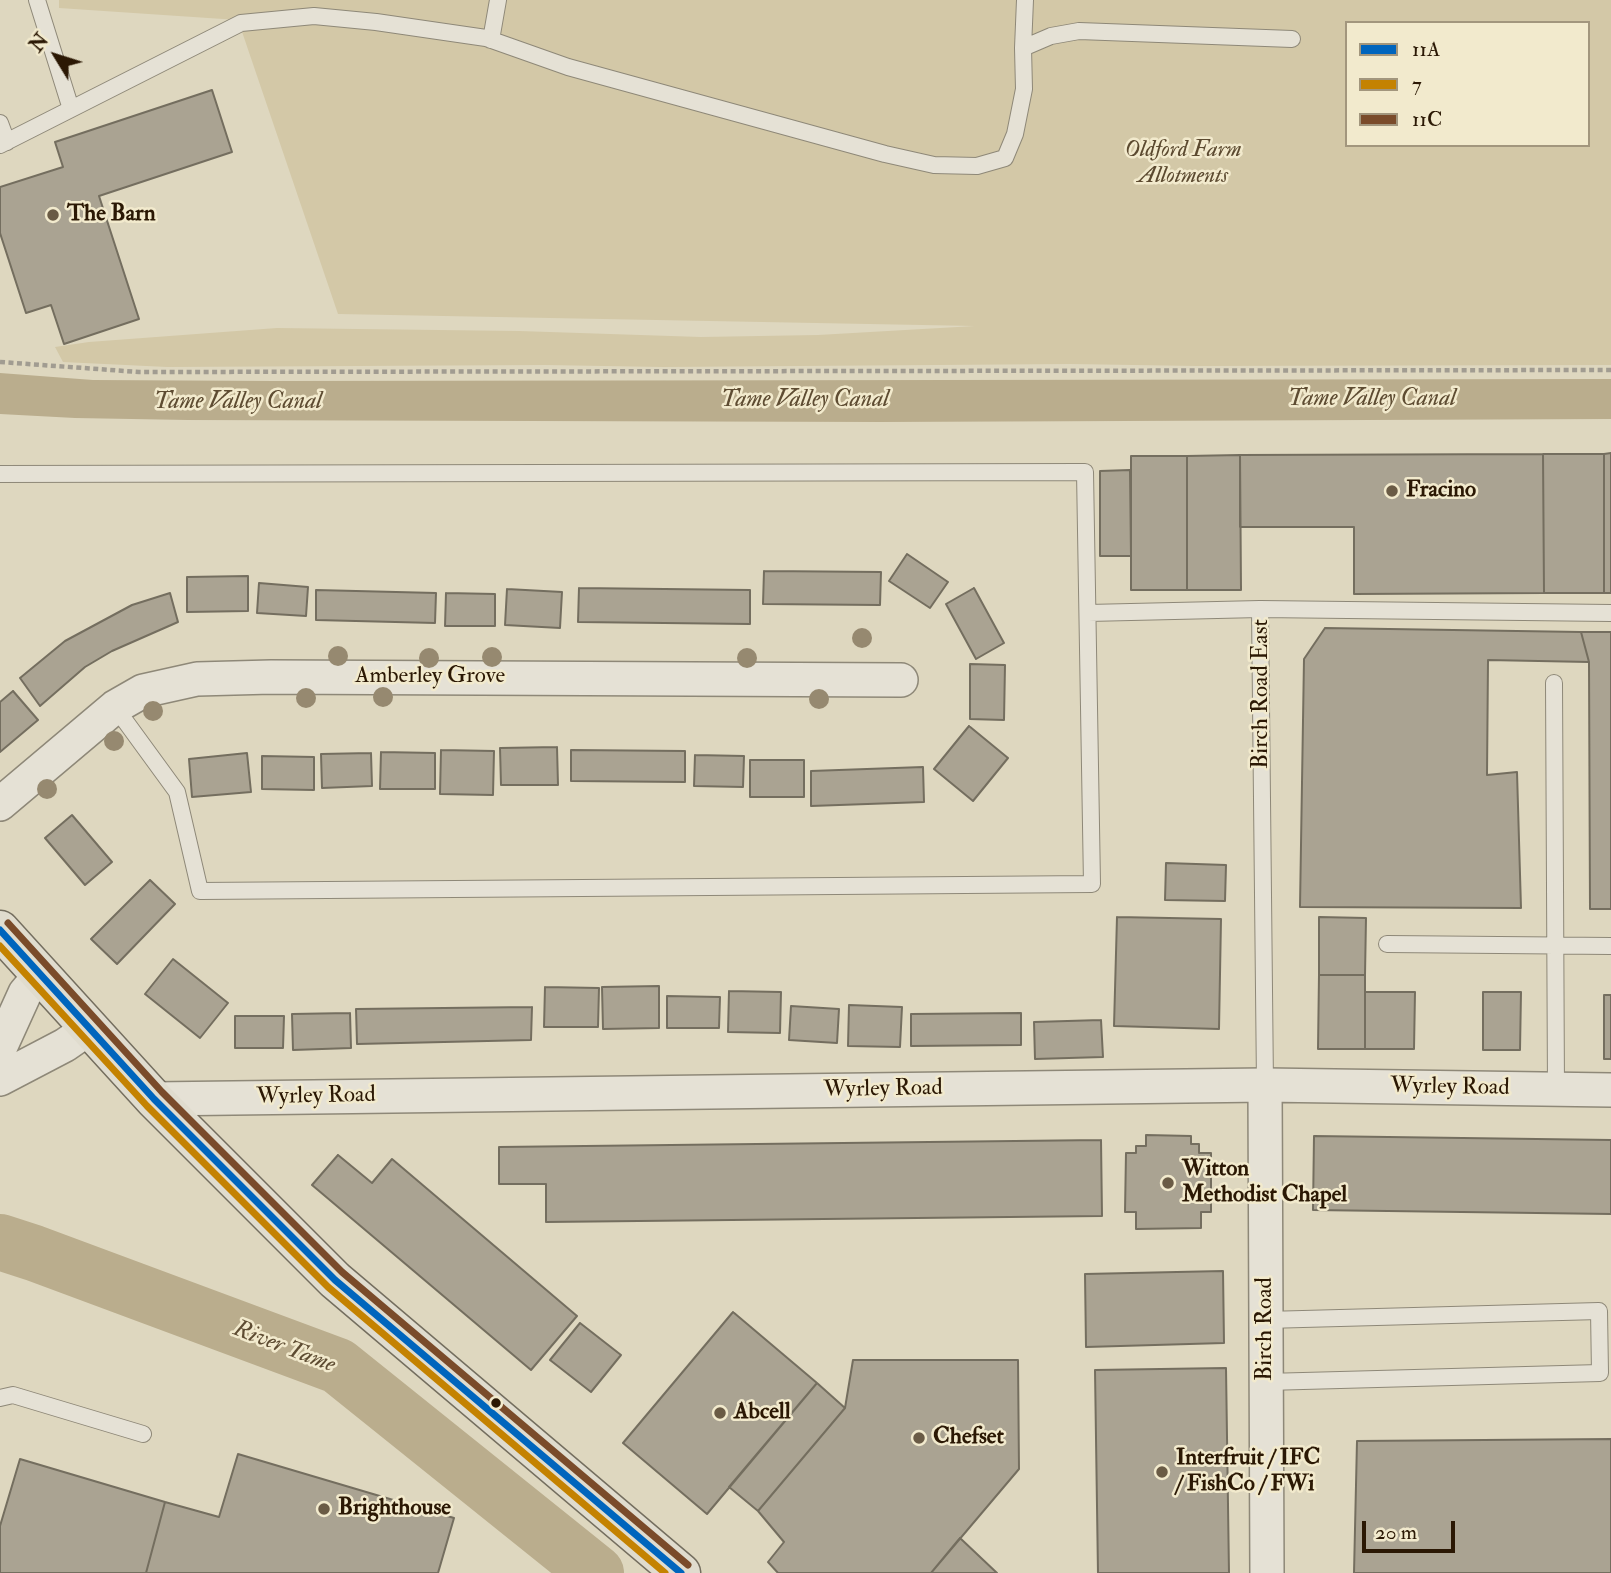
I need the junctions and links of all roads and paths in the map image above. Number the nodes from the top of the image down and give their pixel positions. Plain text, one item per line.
1 (37, 0) edge
2 (498, 0) edge
3 (1024, 0) edge
4 (1292, 39) dead end
5 (491, 40) junction
6 (1023, 48) junction
7 (71, 109) junction
8 (0, 123) edge
9 (3, 144) edge
10 (0, 362) edge
11 (1611, 370) edge
12 (0, 474) edge
13 (1260, 609) junction
14 (1088, 613) junction
15 (1611, 613) edge
16 (901, 680) dead end
17 (1554, 683) dead end
18 (116, 707) junction
19 (0, 804) edge
20 (0, 930) edge
21 (1387, 944) dead end
22 (1556, 945) junction
23 (1611, 946) edge
24 (40, 975) junction
25 (90, 1027) junction
26 (0, 1048) edge
27 (0, 1079) edge
28 (1265, 1085) junction
29 (1556, 1089) junction
30 (1611, 1090) edge
31 (154, 1099) junction
32 (1266, 1320) junction
33 (1266, 1382) junction
34 (0, 1398) edge
35 (143, 1434) dead end
36 (681, 1573) edge
37 (1267, 1573) edge

1 - 7 lane
2 - 5 lane
3 - 6 lane
4 - 6 lane
5 - 6 lane
5 - 7 lane
7 - 9 lane
8 - 9 lane
10 - 11 path
12 - 14 lane
13 - 14 lane
13 - 15 lane, Birch Road East
13 - 28 lane, Birch Road East
14 - 18 lane
16 - 18 street, Amberley Grove
17 - 22 lane
18 - 19 street, Amberley Grove
20 - 24 main road
21 - 22 lane
22 - 23 lane
22 - 29 lane
24 - 25 main road
24 - 26 street
25 - 27 street
25 - 31 main road
28 - 29 street, Wyrley Road
28 - 31 street, Wyrley Road
28 - 32 street, Birch Road
29 - 30 street, Wyrley Road
31 - 36 main road
32 - 33 street, Birch Road
32 - 33 lane
33 - 37 street, Birch Road
34 - 35 lane

